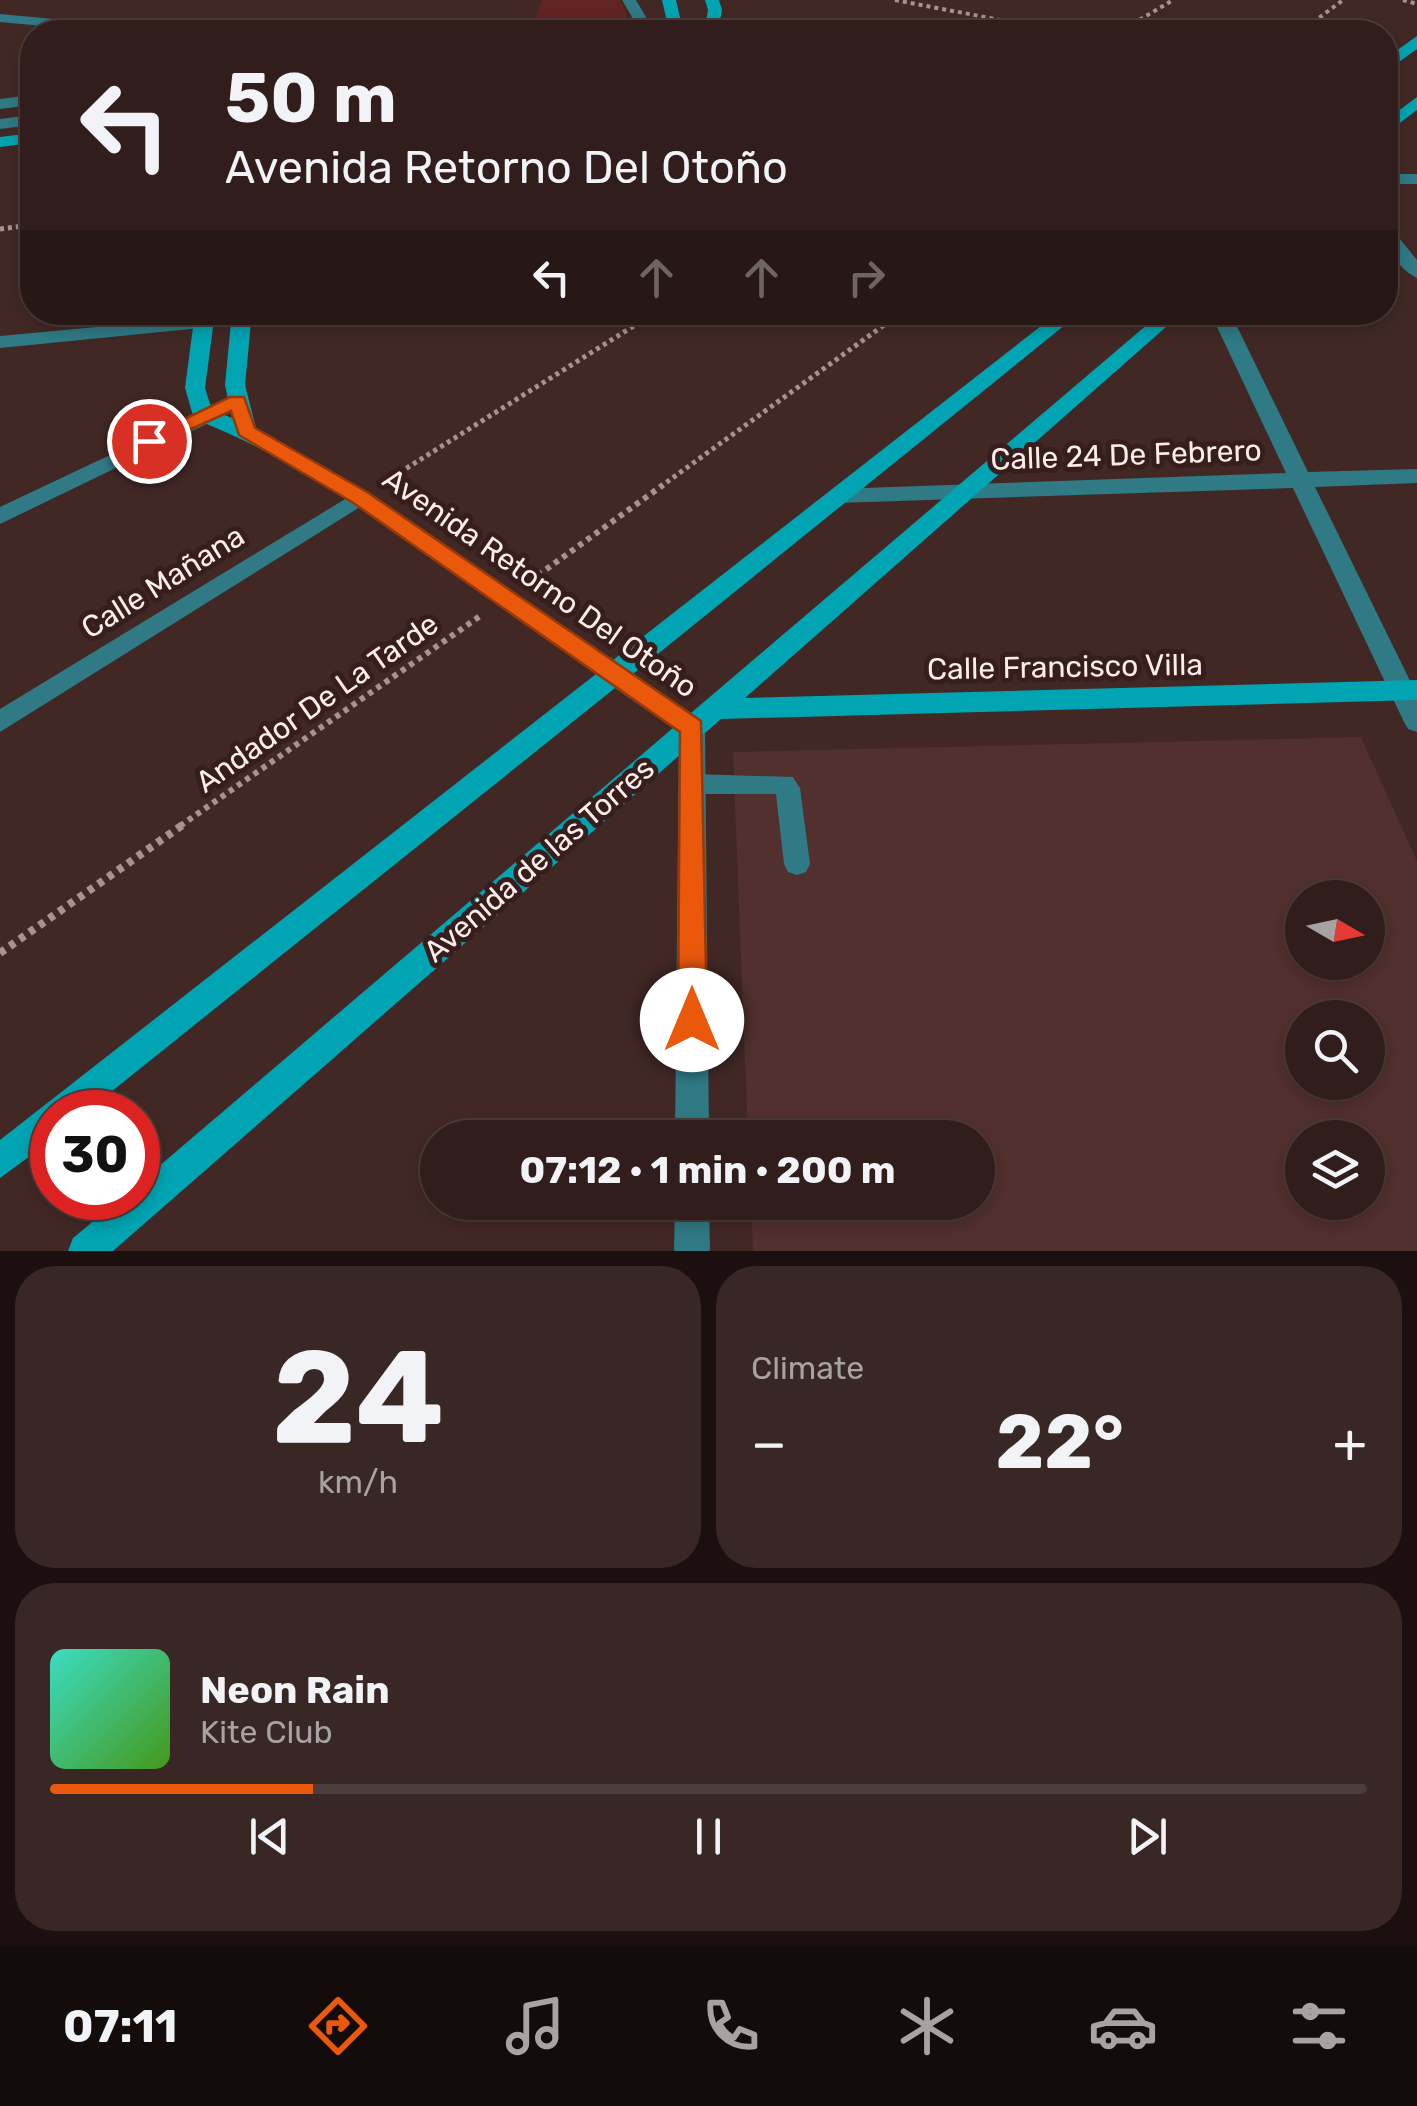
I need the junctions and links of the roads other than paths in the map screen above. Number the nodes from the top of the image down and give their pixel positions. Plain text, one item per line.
1 (691, 0) edge
2 (671, 6) edge
3 (1398, 248) edge
4 (1417, 272) edge
5 (144, 325) edge
6 (203, 325) edge
7 (241, 325) edge
8 (1055, 325) edge
9 (1159, 325) edge
10 (1226, 325) edge
11 (0, 342) edge
12 (237, 401) junction
13 (202, 414) junction
14 (246, 431) junction
15 (1417, 476) edge
16 (1300, 480) junction
17 (968, 490) junction
18 (837, 496) junction
19 (360, 497) junction
20 (0, 516) edge
21 (614, 672) junction
22 (1410, 691) edge
23 (704, 718) junction
24 (0, 722) edge
25 (1417, 722) edge
26 (693, 784) junction
27 (797, 864) dead end
28 (89, 1090) edge
29 (692, 1120) edge
30 (30, 1137) edge
31 (0, 1161) edge
32 (692, 1220) edge
33 (86, 1251) edge
34 (692, 1251) edge

1 - 2 main road
3 - 4 street
5 - 11 street
6 - 13 main road
7 - 12 main road
8 - 18 main road
9 - 17 main road, Avenida de las Torres
10 - 16 street
12 - 13 street
12 - 14 main road
13 - 14 main road, Avenida Retorno Del Otoño
13 - 20 street
14 - 19 main road, Avenida Retorno Del Otoño
15 - 16 street, Calle 24 De Febrero
16 - 17 street, Calle 24 De Febrero
16 - 22 street
17 - 18 street, Calle 24 De Febrero
17 - 23 main road, Avenida de las Torres
18 - 21 main road
19 - 21 main road, Avenida Retorno Del Otoño
19 - 24 street, Calle Mañana
21 - 23 main road, Avenida Retorno Del Otoño
21 - 28 main road
22 - 23 main road, Calle Francisco Villa
22 - 25 street
23 - 26 street
23 - 33 main road, Avenida de las Torres
26 - 27 lane
26 - 29 street
30 - 31 main road
32 - 34 street

